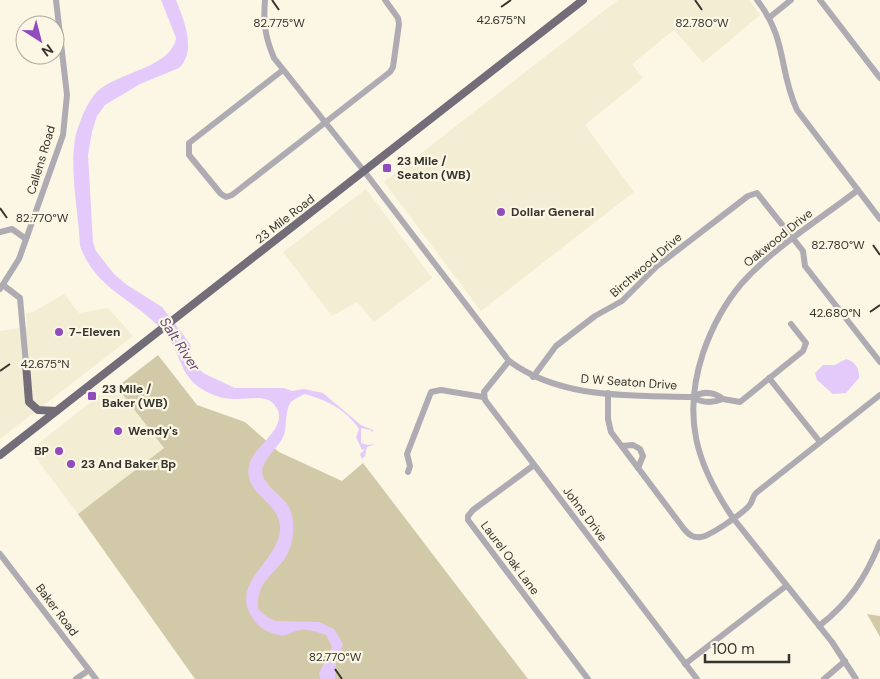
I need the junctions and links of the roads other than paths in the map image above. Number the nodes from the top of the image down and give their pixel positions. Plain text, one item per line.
1 (56, 0) edge
2 (265, 0) edge
3 (385, 0) edge
4 (583, 0) edge
5 (757, 0) edge
6 (791, 0) edge
7 (820, 0) edge
8 (770, 17) junction
9 (283, 70) junction
10 (880, 78) edge
11 (324, 122) junction
12 (364, 171) junction
13 (858, 190) junction
14 (880, 219) edge
15 (0, 232) edge
16 (26, 239) junction
17 (794, 239) junction
18 (1, 287) edge
19 (790, 324) dead end
20 (508, 361) junction
21 (880, 362) edge
22 (26, 364) joint
23 (533, 377) junction
24 (769, 378) junction
25 (608, 394) junction
26 (880, 395) edge
27 (483, 397) junction
28 (692, 397) junction
29 (56, 410) junction
30 (820, 442) junction
31 (622, 446) junction
32 (0, 455) edge
33 (534, 465) junction
34 (638, 468) junction
35 (408, 472) dead end
36 (733, 518) junction
37 (880, 542) edge
38 (0, 554) edge
39 (786, 586) junction
40 (819, 626) junction
41 (846, 661) junction
42 (685, 664) junction
43 (88, 670) junction
44 (76, 679) edge
45 (96, 679) edge
46 (588, 679) edge
47 (697, 679) edge
48 (824, 679) edge
49 (856, 679) edge

1 - 16 street, Callens Road
2 - 9 street, D W Seaton Drive
3 - 11 street
4 - 12 main road, 23 Mile Road
5 - 8 street
6 - 8 street
7 - 10 street
8 - 13 street
9 - 11 street, D W Seaton Drive
9 - 11 street
11 - 12 street, D W Seaton Drive
12 - 20 street, D W Seaton Drive
12 - 29 main road, 23 Mile Road
13 - 14 street
13 - 17 street, Oakwood Drive
15 - 16 street
16 - 18 street, Callens Road
17 - 21 street
17 - 23 street, Birchwood Drive
17 - 28 street, Oakwood Drive
18 - 22 street
19 - 24 street
20 - 23 street, D W Seaton Drive
20 - 27 street
22 - 29 main road
23 - 25 street, D W Seaton Drive
24 - 28 street
24 - 30 street
25 - 28 street, D W Seaton Drive
25 - 31 street
26 - 30 street
27 - 33 street, Johns Drive
27 - 35 street
28 - 36 street, D W Seaton Drive
29 - 32 main road, 23 Mile Road
30 - 36 street
31 - 34 street
31 - 34 street
33 - 42 street, Johns Drive
33 - 46 street, Laurel Oak Lane
34 - 36 street
36 - 39 street, D W Seaton Drive
37 - 40 street
38 - 43 street, Baker Road
39 - 40 street, D W Seaton Drive
39 - 42 street
40 - 41 street, D W Seaton Drive
41 - 48 street
41 - 49 street, D W Seaton Drive
42 - 47 street, Johns Drive
43 - 44 street
43 - 45 street, Baker Road

